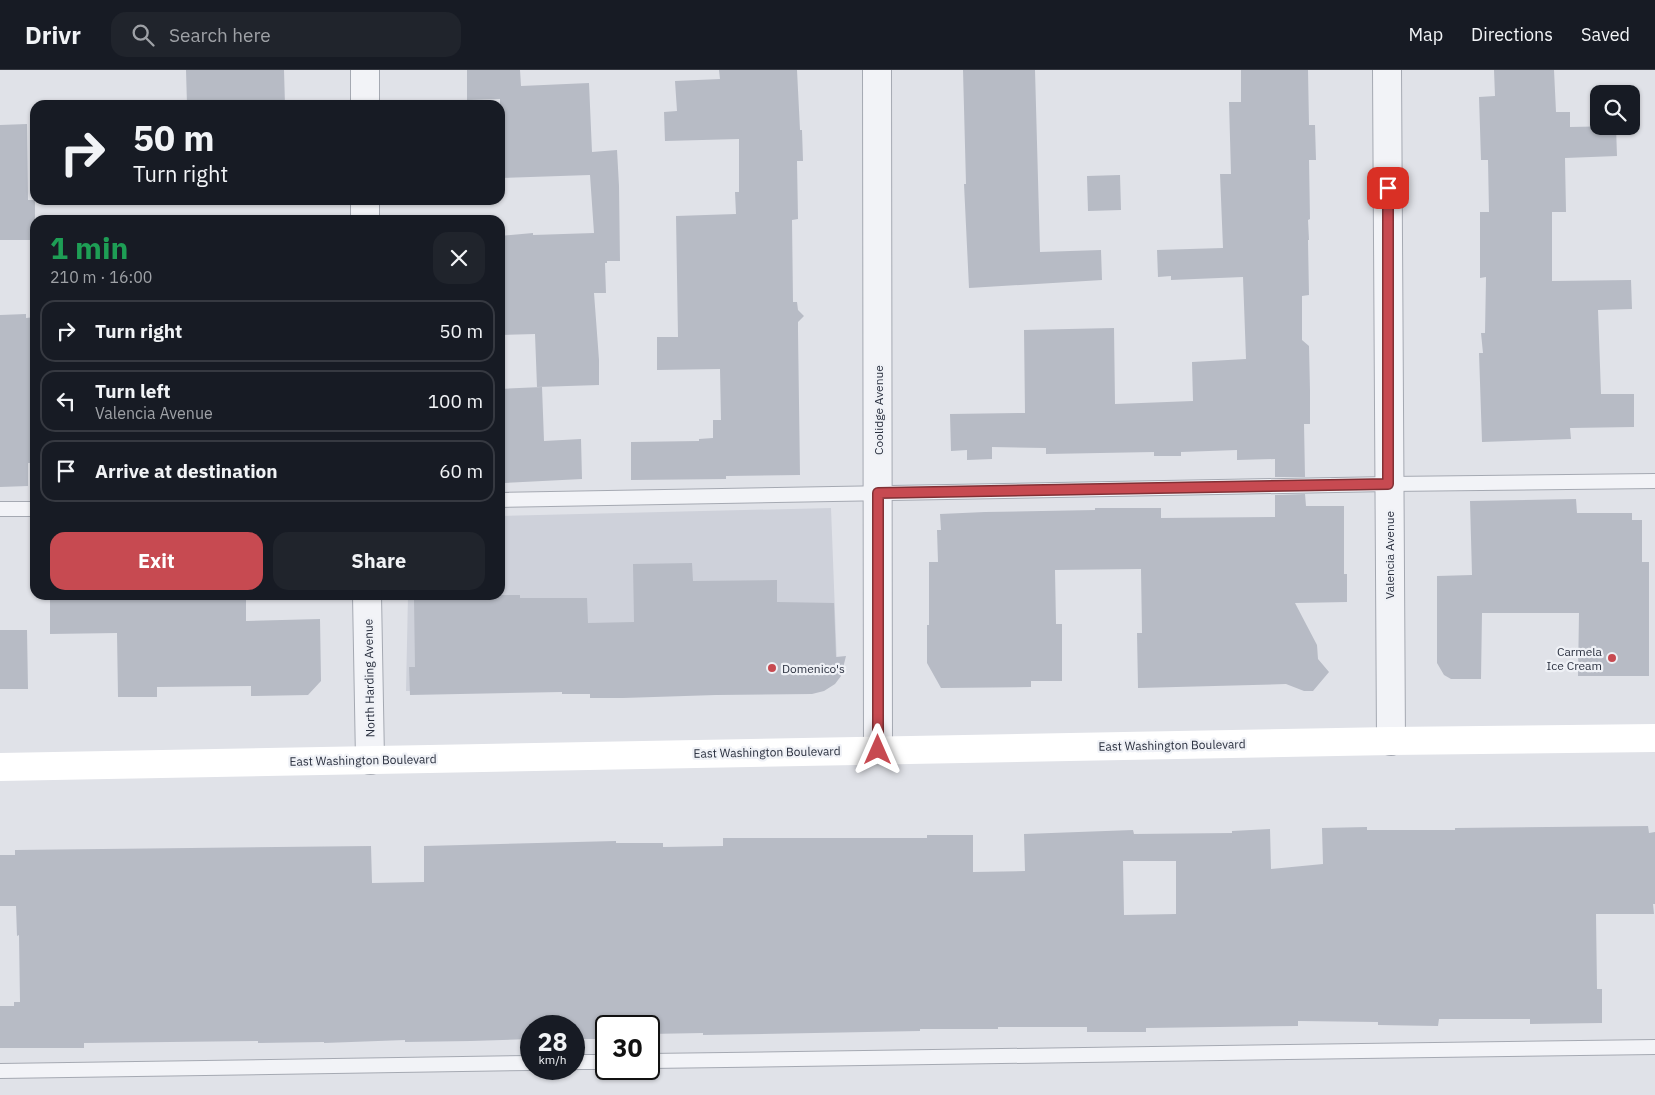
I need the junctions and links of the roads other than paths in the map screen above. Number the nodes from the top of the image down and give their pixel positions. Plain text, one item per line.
1 (365, 70) edge
2 (877, 70) edge
3 (1388, 70) edge
4 (365, 100) edge
5 (1655, 481) edge
6 (1388, 484) junction
7 (878, 493) junction
8 (505, 500) edge
9 (0, 509) edge
10 (30, 509) edge
11 (368, 600) edge
12 (1655, 738) edge
13 (1391, 741) junction
14 (878, 750) junction
15 (370, 760) junction
16 (0, 767) edge
17 (1655, 1047) edge
18 (660, 1061) edge
19 (520, 1063) edge
20 (0, 1071) edge

1 - 4 street
2 - 7 street, Coolidge Avenue
3 - 6 street, Valencia Avenue
5 - 6 lane
6 - 7 lane
6 - 13 street, Valencia Avenue
7 - 8 lane
7 - 14 street, Coolidge Avenue
9 - 10 lane
11 - 15 street, North Harding Avenue
12 - 13 main road, East Washington Boulevard
13 - 14 main road, East Washington Boulevard
14 - 15 main road, East Washington Boulevard
15 - 16 main road, East Washington Boulevard
17 - 18 lane
19 - 20 lane

